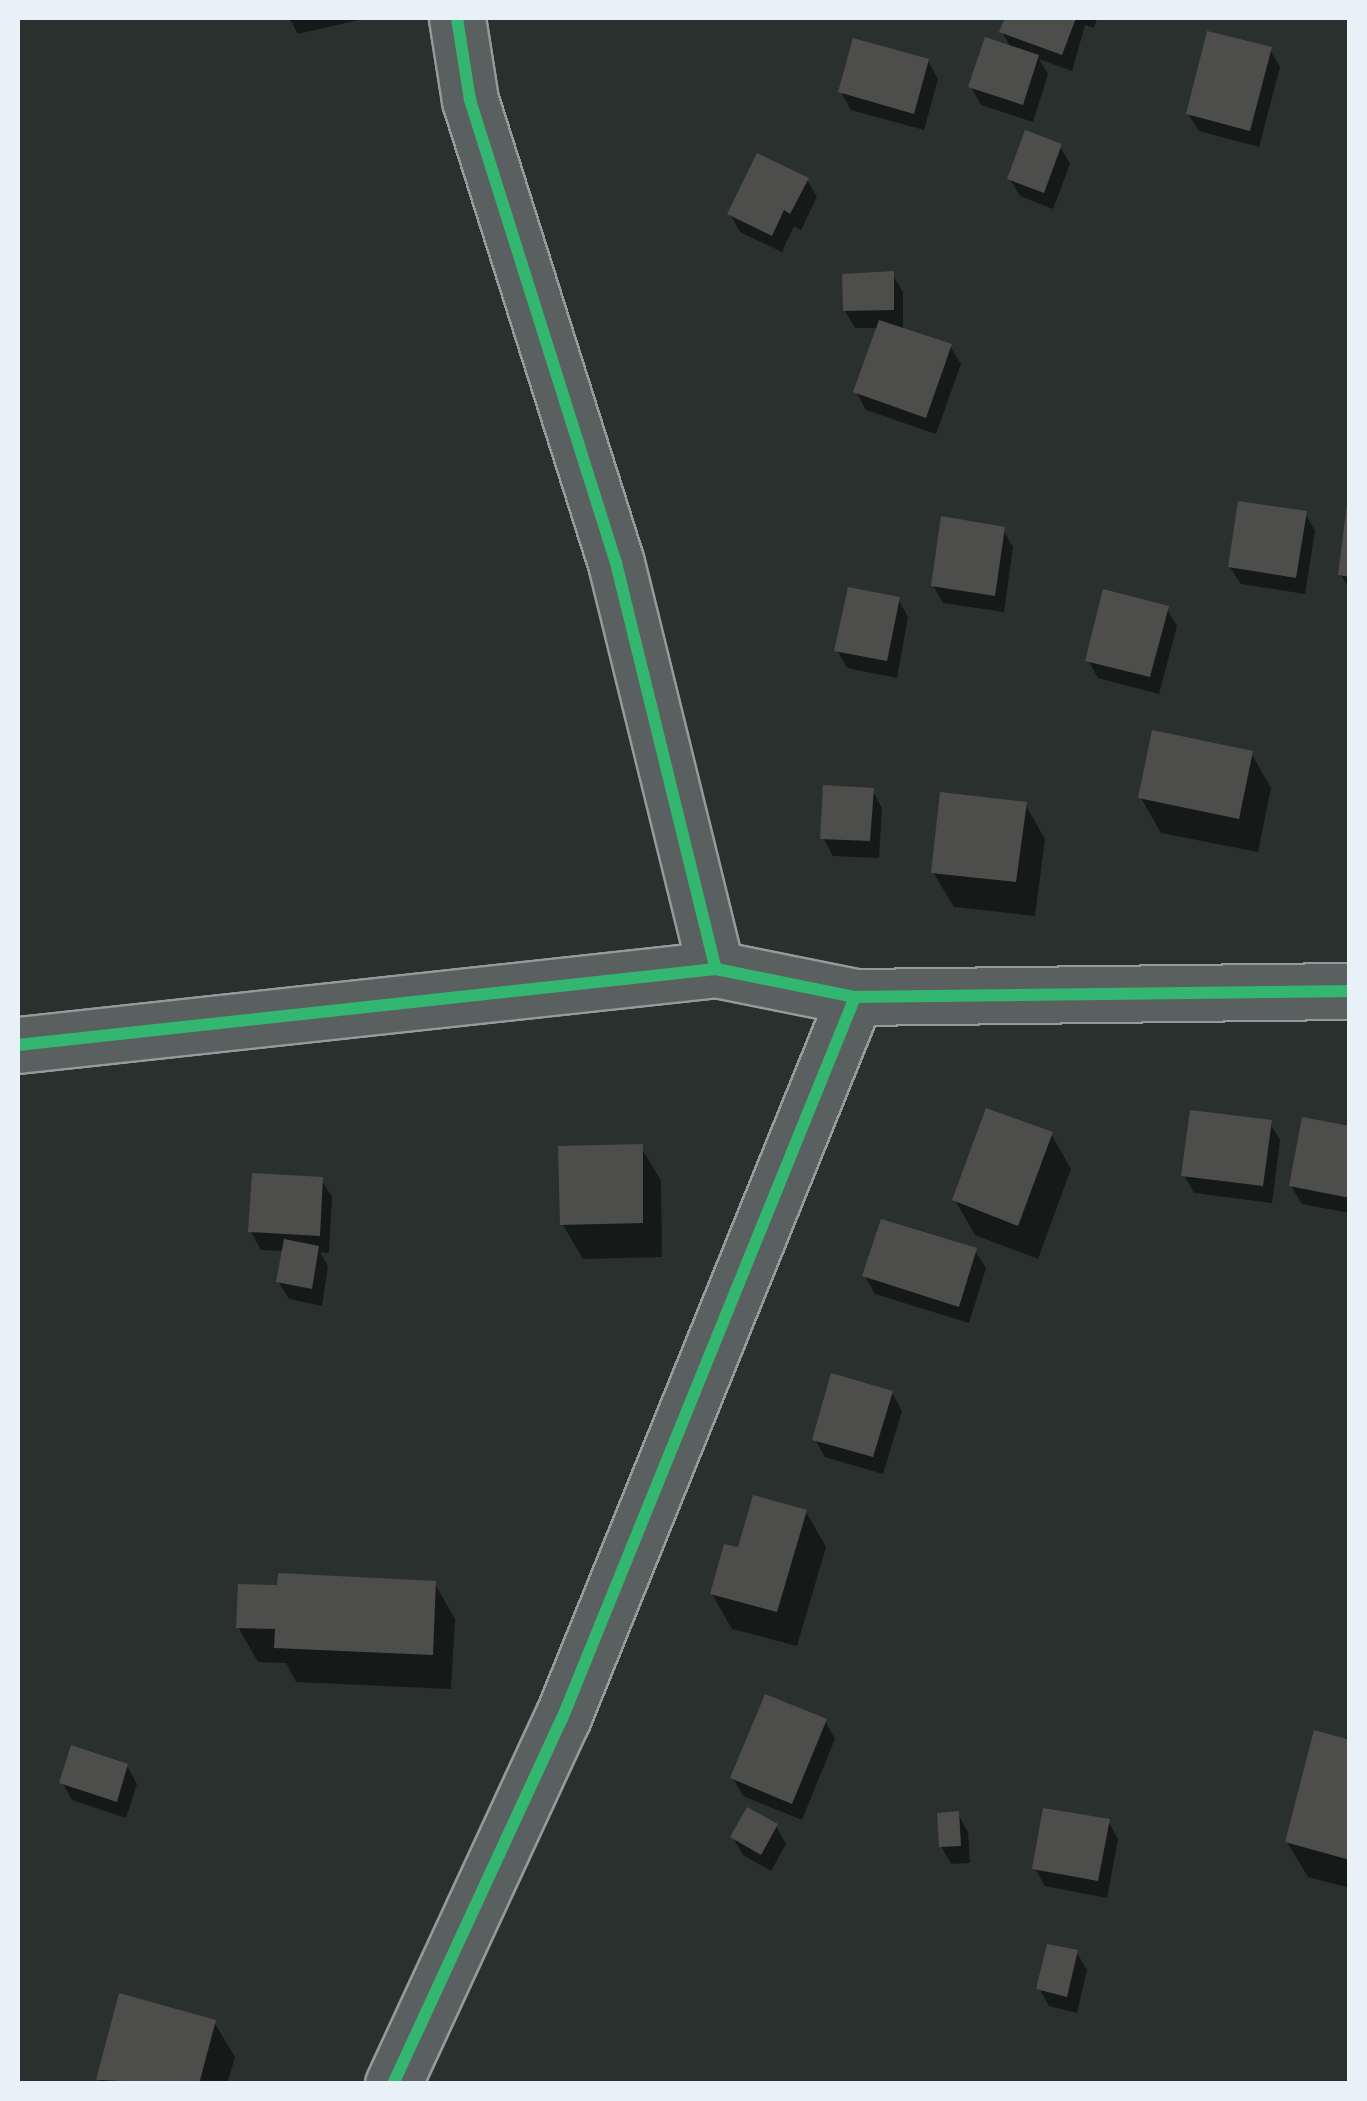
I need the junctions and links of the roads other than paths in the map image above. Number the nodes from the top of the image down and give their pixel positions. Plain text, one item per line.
1 (457, 18) edge
2 (716, 969) junction
3 (1350, 991) edge
4 (855, 997) junction
5 (18, 1045) edge
6 (393, 2084) edge

1 - 2 street
2 - 4 street
2 - 5 street
3 - 4 street
4 - 6 street

